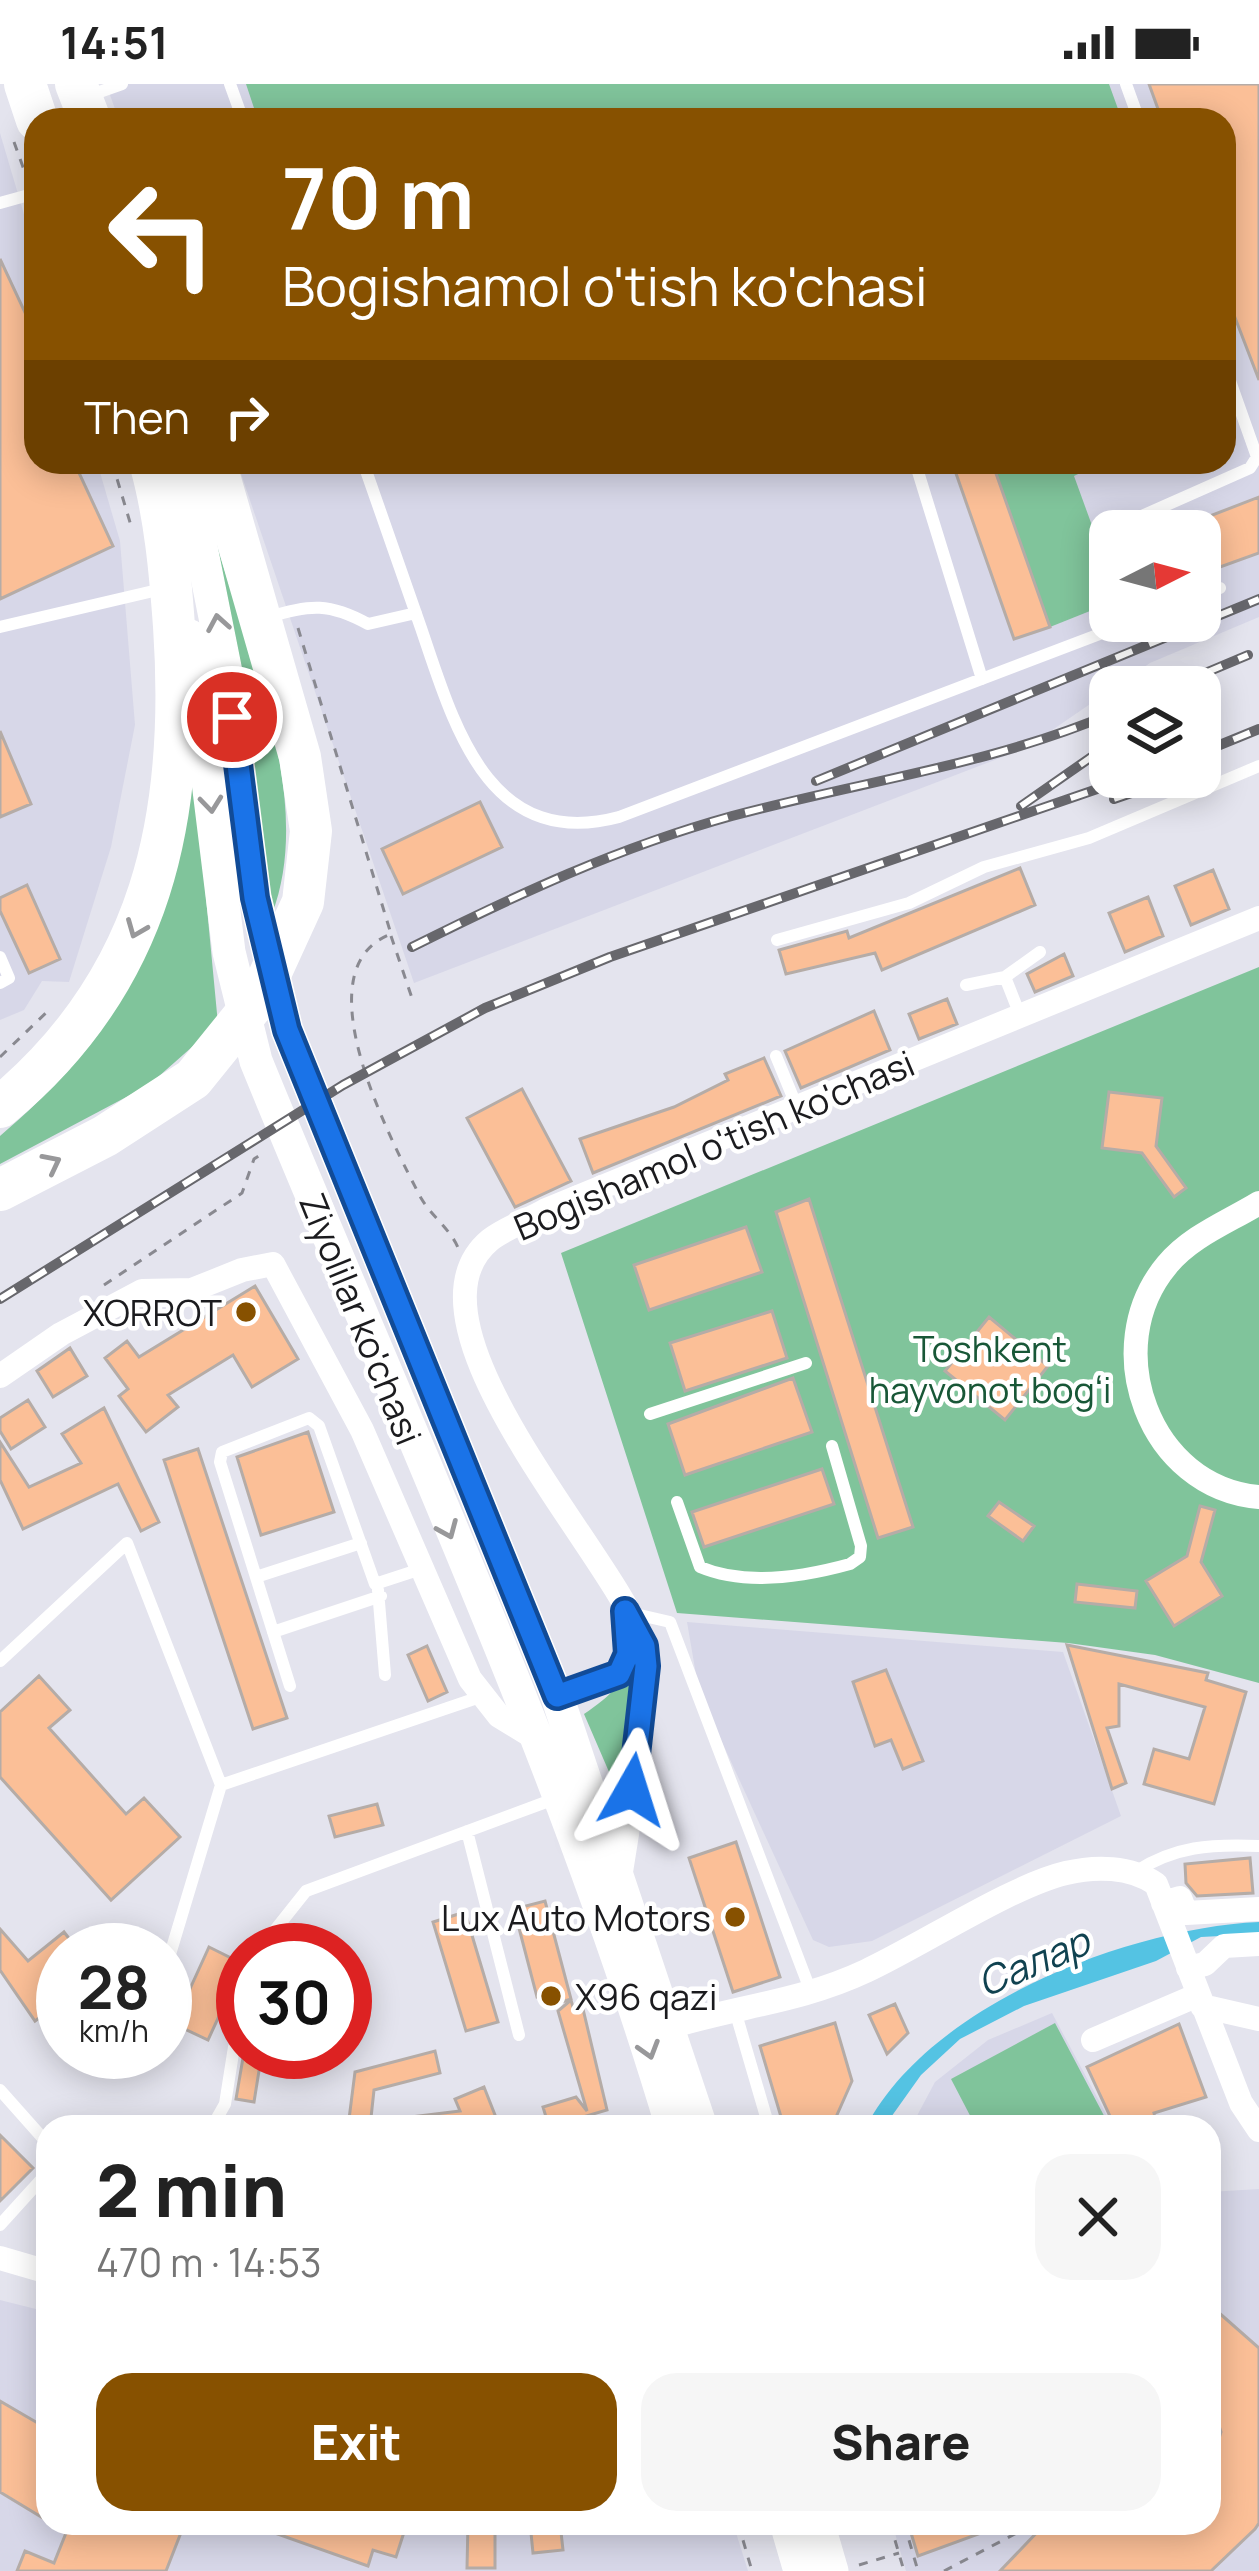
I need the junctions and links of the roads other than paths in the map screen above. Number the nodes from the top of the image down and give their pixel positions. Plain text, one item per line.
1 (122, 84) edge
2 (76, 101) edge
3 (1236, 399) edge
4 (164, 474) edge
5 (165, 474) edge
6 (219, 474) edge
7 (367, 474) edge
8 (919, 474) edge
9 (1156, 510) edge
10 (175, 587) junction
11 (277, 614) junction
12 (416, 614) junction
13 (0, 628) edge
14 (1089, 638) edge
15 (982, 679) junction
16 (1259, 766) edge
17 (1259, 918) edge
18 (777, 940) dead end
19 (1040, 952) dead end
20 (0, 957) edge
21 (1005, 977) junction
22 (0, 982) edge
23 (966, 985) dead end
24 (1020, 1016) junction
25 (776, 1056) dead end
26 (0, 1106) edge
27 (797, 1108) junction
28 (0, 1190) edge
29 (1259, 1203) edge
30 (806, 1363) dead end
31 (0, 1376) edge
32 (650, 1414) dead end
33 (454, 1443) junction
34 (832, 1446) dead end
35 (418, 1459) junction
36 (1259, 1497) edge
37 (677, 1502) dead end
38 (361, 1543) junction
39 (422, 1569) junction
40 (256, 1577) junction
41 (378, 1590) junction
42 (625, 1611) junction
43 (273, 1632) junction
44 (0, 1661) edge
45 (385, 1675) dead end
46 (290, 1686) dead end
47 (557, 1696) junction
48 (480, 1697) junction
49 (535, 1738) junction
50 (220, 1785) junction
51 (558, 1797) junction
52 (467, 1831) junction
53 (1259, 1846) edge
54 (1133, 1873) junction
55 (620, 1878) junction
56 (1259, 1909) edge
57 (1167, 1912) junction
58 (179, 1923) edge
59 (281, 1923) edge
60 (1259, 1944) edge
61 (1185, 1962) junction
62 (811, 1993) junction
63 (1200, 2000) junction
64 (734, 2007) junction
65 (1259, 2019) edge
66 (670, 2027) junction
67 (519, 2035) dead end
68 (1093, 2040) dead end
69 (229, 2079) edge
70 (0, 2090) edge
71 (219, 2115) edge
72 (668, 2115) edge
73 (697, 2115) edge
74 (766, 2115) edge
75 (36, 2130) edge
76 (1259, 2130) edge
77 (36, 2185) edge
78 (0, 2224) edge
79 (0, 2258) edge
80 (36, 2268) edge

1 - 2 lane
3 - 9 lane
4 - 10 highway
33 -> 5 main road, Ziyolilar ko'chasi
6 - 11 highway
7 - 12 lane
8 - 15 lane
10 - 13 lane
10 -> 26 highway
10 -> 35 main road, Ziyolilar ko'chasi
11 - 12 lane
28 -> 11 highway
12 - 15 lane
14 - 15 lane
16 - 18 lane
17 - 24 street, Bogishamol o'tish ko'chasi
19 - 21 lane
20 - 22 lane
21 - 23 lane
21 - 24 lane
24 - 27 street, Bogishamol o'tish ko'chasi
25 - 27 lane
27 - 42 street, Bogishamol o'tish ko'chasi
29 - 36 street
30 - 32 lane
31 - 39 street
33 - 35 main road
33 - 47 main road, Ziyolilar ko'chasi
34 - 37 lane
35 -> 49 main road, Ziyolilar ko'chasi
38 - 40 lane
38 - 40 lane
38 - 41 lane
39 - 41 lane
39 - 48 street
40 - 43 lane
41 - 43 lane
41 - 45 lane
42 - 47 street
42 - 55 street
42 - 62 lane
43 - 46 lane
44 - 50 lane
47 - 55 main road, Ziyolilar ko'chasi
48 - 49 street
48 - 50 lane
49 - 51 main road, Ziyolilar ko'chasi
50 - 58 lane
51 - 52 lane
51 -> 72 main road, Ziyolilar ko'chasi
52 - 59 lane
52 - 67 lane
53 - 54 lane
54 - 57 street
54 - 62 street
55 - 66 main road, Ziyolilar ko'chasi
56 - 57 street
57 - 61 street
60 - 61 street
61 - 63 street
62 - 64 street
63 - 65 street
63 - 68 street
63 - 76 street
64 - 66 street
64 - 74 lane
66 - 73 main road, Ziyolilar ko'chasi
69 - 71 lane
70 - 75 lane
77 - 78 lane
79 - 80 street

